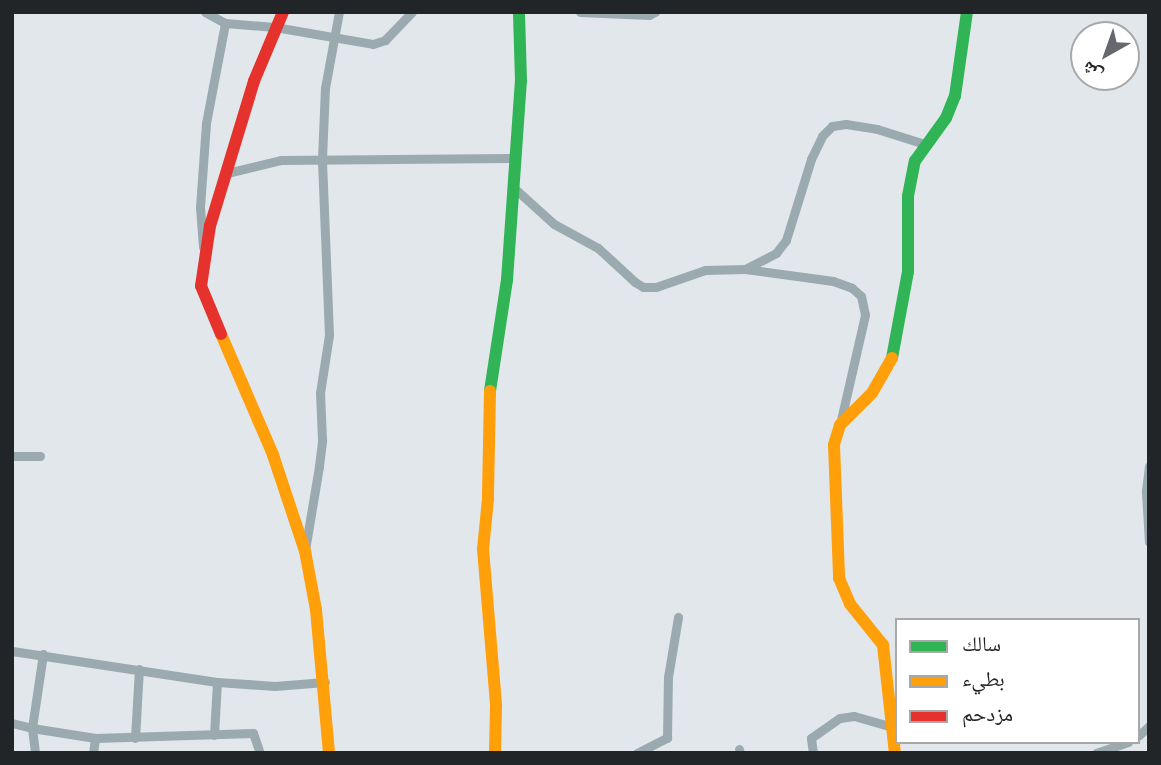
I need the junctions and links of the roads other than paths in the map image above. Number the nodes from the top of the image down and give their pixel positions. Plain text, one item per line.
1 (205, 12) edge
2 (283, 12) edge
3 (339, 12) edge
4 (412, 12) edge
5 (519, 12) edge
6 (580, 12) edge
7 (655, 12) edge
8 (967, 12) edge
9 (225, 23) junction
10 (275, 27) junction
11 (335, 39) junction
12 (925, 144) junction
13 (514, 158) junction
14 (323, 159) junction
15 (227, 173) junction
16 (513, 187) junction
17 (204, 255) junction
18 (746, 269) junction
19 (840, 425) junction
20 (12, 456) edge
21 (40, 457) dead end
22 (1149, 466) edge
23 (1149, 542) edge
24 (305, 551) junction
25 (678, 617) dead end
26 (12, 651) edge
27 (43, 654) junction
28 (139, 669) junction
29 (217, 682) junction
30 (325, 682) junction
31 (12, 723) edge
32 (890, 726) junction
33 (32, 728) junction
34 (214, 735) junction
35 (95, 738) junction
36 (135, 738) junction
37 (1122, 744) edge
38 (1099, 752) edge
39 (35, 753) edge
40 (93, 753) edge
41 (260, 753) edge
42 (329, 753) edge
43 (495, 753) edge
44 (637, 753) edge
45 (813, 753) edge
46 (895, 753) edge

1 - 9 street
2 - 10 street
3 - 11 street
4 - 11 street
5 - 13 street
6 - 7 street
8 - 12 street
9 - 10 street
9 - 17 street
10 - 11 street
10 - 15 street
11 - 14 street
12 - 18 street
12 - 19 street
13 - 14 street
13 - 16 street
14 - 15 street
14 - 24 street
15 - 17 street
16 - 18 street
16 - 43 street
17 - 24 street
18 - 19 street
19 - 32 street
20 - 21 street
22 - 23 street
24 - 30 street
25 - 44 street
26 - 27 street
27 - 28 street
27 - 33 street
28 - 29 street
28 - 36 street
29 - 30 street
29 - 34 street
30 - 42 street
31 - 33 street
32 - 45 street
32 - 46 street
33 - 35 street
33 - 39 street
34 - 36 street
34 - 41 street
35 - 36 street
35 - 40 street
37 - 38 street

